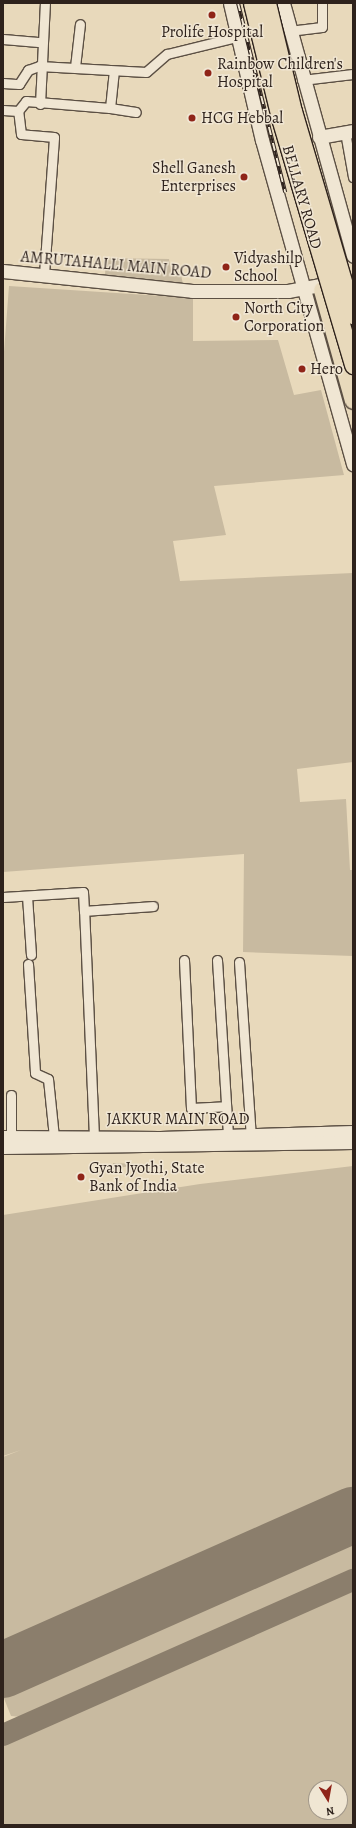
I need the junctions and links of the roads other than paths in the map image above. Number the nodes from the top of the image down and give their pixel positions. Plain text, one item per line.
1 (45, 3) edge
2 (230, 3) edge
3 (246, 3) edge
4 (252, 3) edge
5 (267, 3) edge
6 (275, 3) edge
7 (283, 3) edge
8 (322, 3) edge
9 (80, 24) dead end
10 (289, 31) junction
11 (237, 37) junction
12 (3, 39) edge
13 (41, 42) junction
14 (39, 66) junction
15 (75, 67) junction
16 (114, 71) junction
17 (353, 74) edge
18 (302, 80) junction
19 (3, 83) edge
20 (40, 104) junction
21 (110, 108) junction
22 (3, 110) edge
23 (18, 111) junction
24 (136, 112) dead end
25 (349, 131) edge
26 (319, 137) junction
27 (353, 177) edge
28 (351, 240) edge
29 (353, 255) edge
30 (3, 271) edge
31 (44, 274) junction
32 (351, 284) edge
33 (321, 286) junction
34 (304, 290) junction
35 (353, 315) edge
36 (353, 365) edge
37 (353, 400) edge
38 (353, 464) edge
39 (27, 896) junction
40 (3, 897) edge
41 (153, 906) dead end
42 (84, 911) junction
43 (184, 960) dead end
44 (217, 960) dead end
45 (239, 962) dead end
46 (12, 1095) dead end
47 (226, 1106) junction
48 (353, 1132) edge
49 (228, 1136) junction
50 (251, 1136) junction
51 (54, 1137) junction
52 (94, 1137) junction
53 (16, 1139) edge
54 (353, 1142) edge
55 (3, 1147) edge

1 - 13 street
2 - 11 street
3 - 33 highway, BELLARY ROAD
4 - 36 highway, BELLARY ROAD, bridge
5 - 35 highway, BELLARY ROAD, bridge
6 - 32 highway, BELLARY ROAD
7 - 10 street
8 - 10 street
9 - 15 street
10 - 18 street
11 - 16 street
11 - 34 street
12 - 13 street
13 - 14 street
14 - 15 street
14 - 19 street
14 - 20 street
15 - 16 street
16 - 21 street
17 - 18 street
18 - 26 street
20 - 21 street
20 - 23 street
21 - 24 street
22 - 23 street
23 - 31 street
25 - 26 street
25 - 27 street
26 - 28 street
28 - 29 street
30 - 31 street, AMRUTAHALLI MAIN ROAD
31 - 34 street, AMRUTAHALLI MAIN ROAD
32 - 33 street, AMRUTAHALLI MAIN ROAD
33 - 34 street, AMRUTAHALLI MAIN ROAD
33 - 37 highway, BELLARY ROAD
34 - 38 street
39 - 40 street
39 - 42 street
39 - 51 street
41 - 42 street
42 - 52 street
43 - 47 street
44 - 47 street
45 - 50 street
46 - 53 street
47 - 49 street
48 - 50 street, JAKKUR MAIN ROAD
49 - 50 street, JAKKUR MAIN ROAD
49 - 52 street, JAKKUR MAIN ROAD
51 - 52 street, JAKKUR MAIN ROAD
51 - 53 street, JAKKUR MAIN ROAD
53 - 54 street, JAKKUR MAIN ROAD
53 - 55 street, JAKKUR MAIN ROAD

